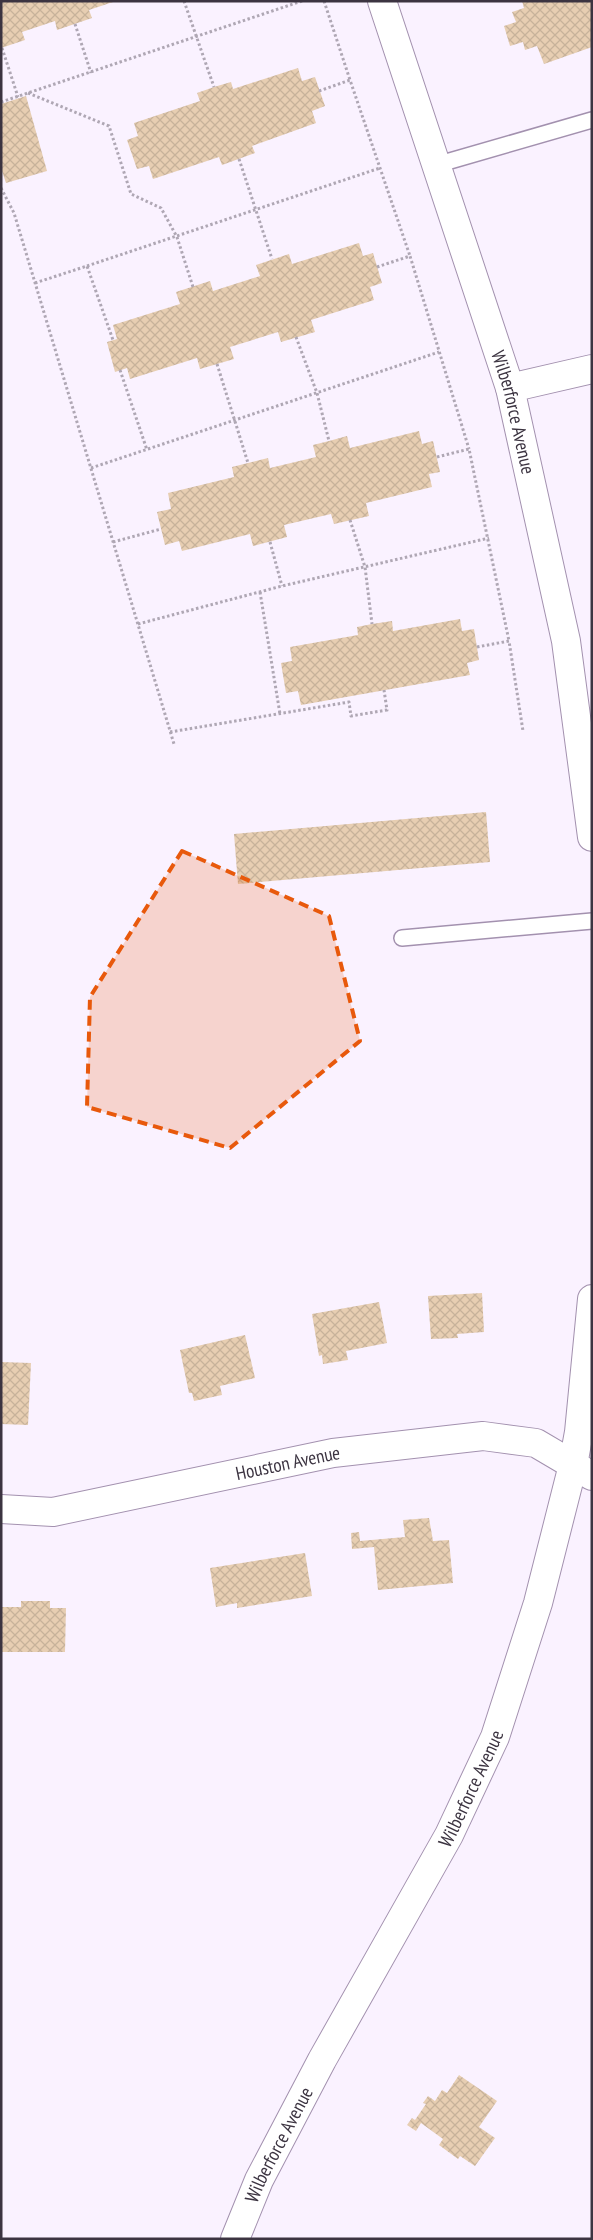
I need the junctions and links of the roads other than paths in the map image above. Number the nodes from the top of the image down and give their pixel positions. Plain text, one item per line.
1 (382, 1) edge
2 (592, 120) edge
3 (436, 165) junction
4 (592, 370) edge
5 (510, 388) junction
6 (592, 837) edge
7 (592, 921) edge
8 (402, 938) dead end
9 (592, 1299) edge
10 (582, 1470) edge
11 (1, 1509) edge
12 (235, 2239) edge

1 - 3 street, Wilberforce Avenue
2 - 3 lane
3 - 5 street, Wilberforce Avenue
4 - 5 street
5 - 6 street, Wilberforce Avenue
7 - 8 lane
9 - 10 street, Wilberforce Avenue
10 - 11 street, Houston Avenue
10 - 12 street, Wilberforce Avenue

